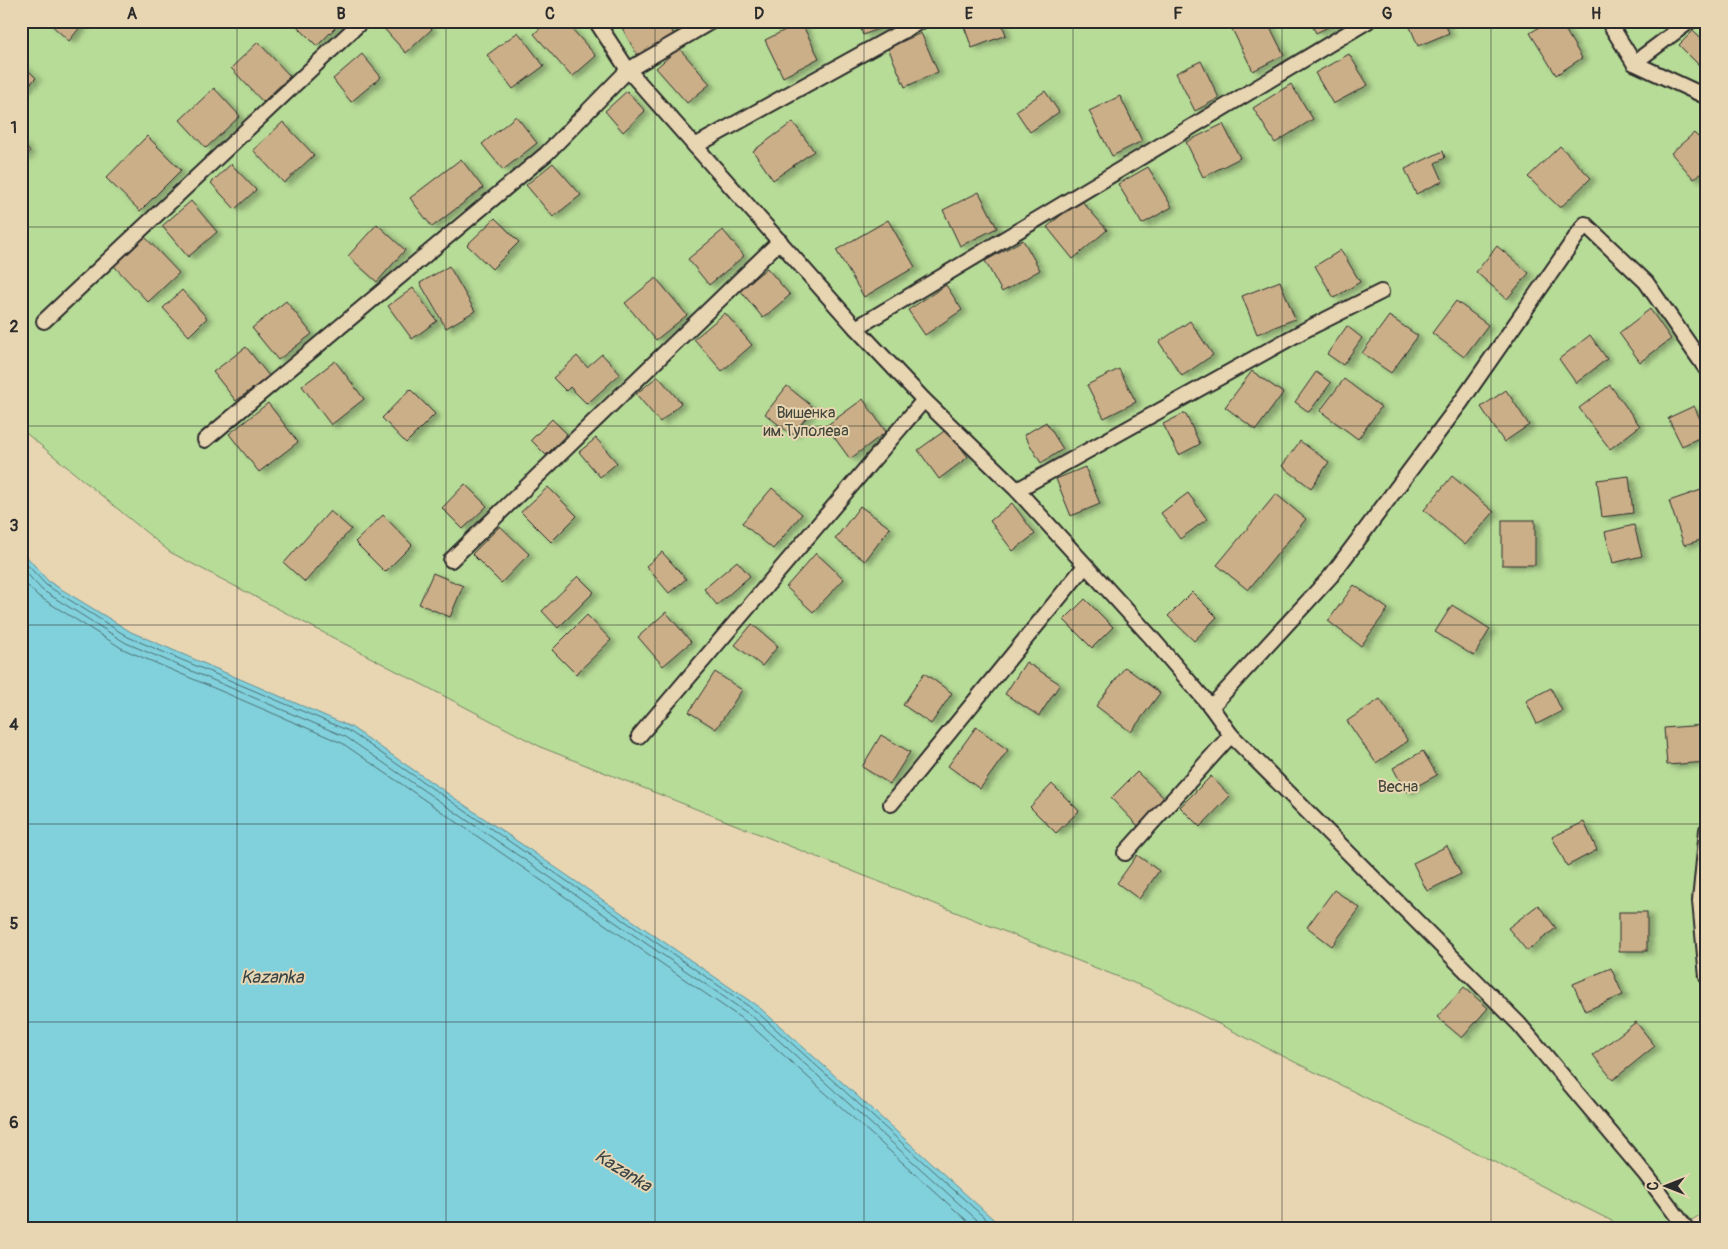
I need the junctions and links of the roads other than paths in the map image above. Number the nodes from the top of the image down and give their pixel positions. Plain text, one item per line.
1 (362, 21) edge
2 (596, 21) edge
3 (712, 21) edge
4 (921, 21) edge
5 (1368, 21) edge
6 (1608, 21) edge
7 (1690, 21) edge
8 (1634, 63) junction
9 (628, 70) junction
10 (1707, 97) edge
11 (695, 146) junction
12 (780, 241) junction
13 (1381, 292) dead end
14 (44, 321) dead end
15 (856, 328) junction
16 (1707, 370) edge
17 (924, 400) junction
18 (205, 440) dead end
19 (1017, 490) junction
20 (451, 560) dead end
21 (1086, 566) junction
22 (1211, 707) junction
23 (638, 736) dead end
24 (1231, 736) junction
25 (891, 804) dead end
26 (1707, 830) edge
27 (1125, 853) dead end
28 (1707, 977) edge
29 (1686, 1228) edge

1 - 14 lane
2 - 9 lane
3 - 9 lane
4 - 11 lane
5 - 15 lane
6 - 8 lane
7 - 8 lane
8 - 10 lane
9 - 11 lane
9 - 18 lane
11 - 12 lane
12 - 15 lane
12 - 20 lane
13 - 19 lane
15 - 17 lane
16 - 22 lane
17 - 19 lane
17 - 23 lane
19 - 21 lane
21 - 22 lane
21 - 25 lane
22 - 24 lane
24 - 27 lane
24 - 29 lane
26 - 28 lane

